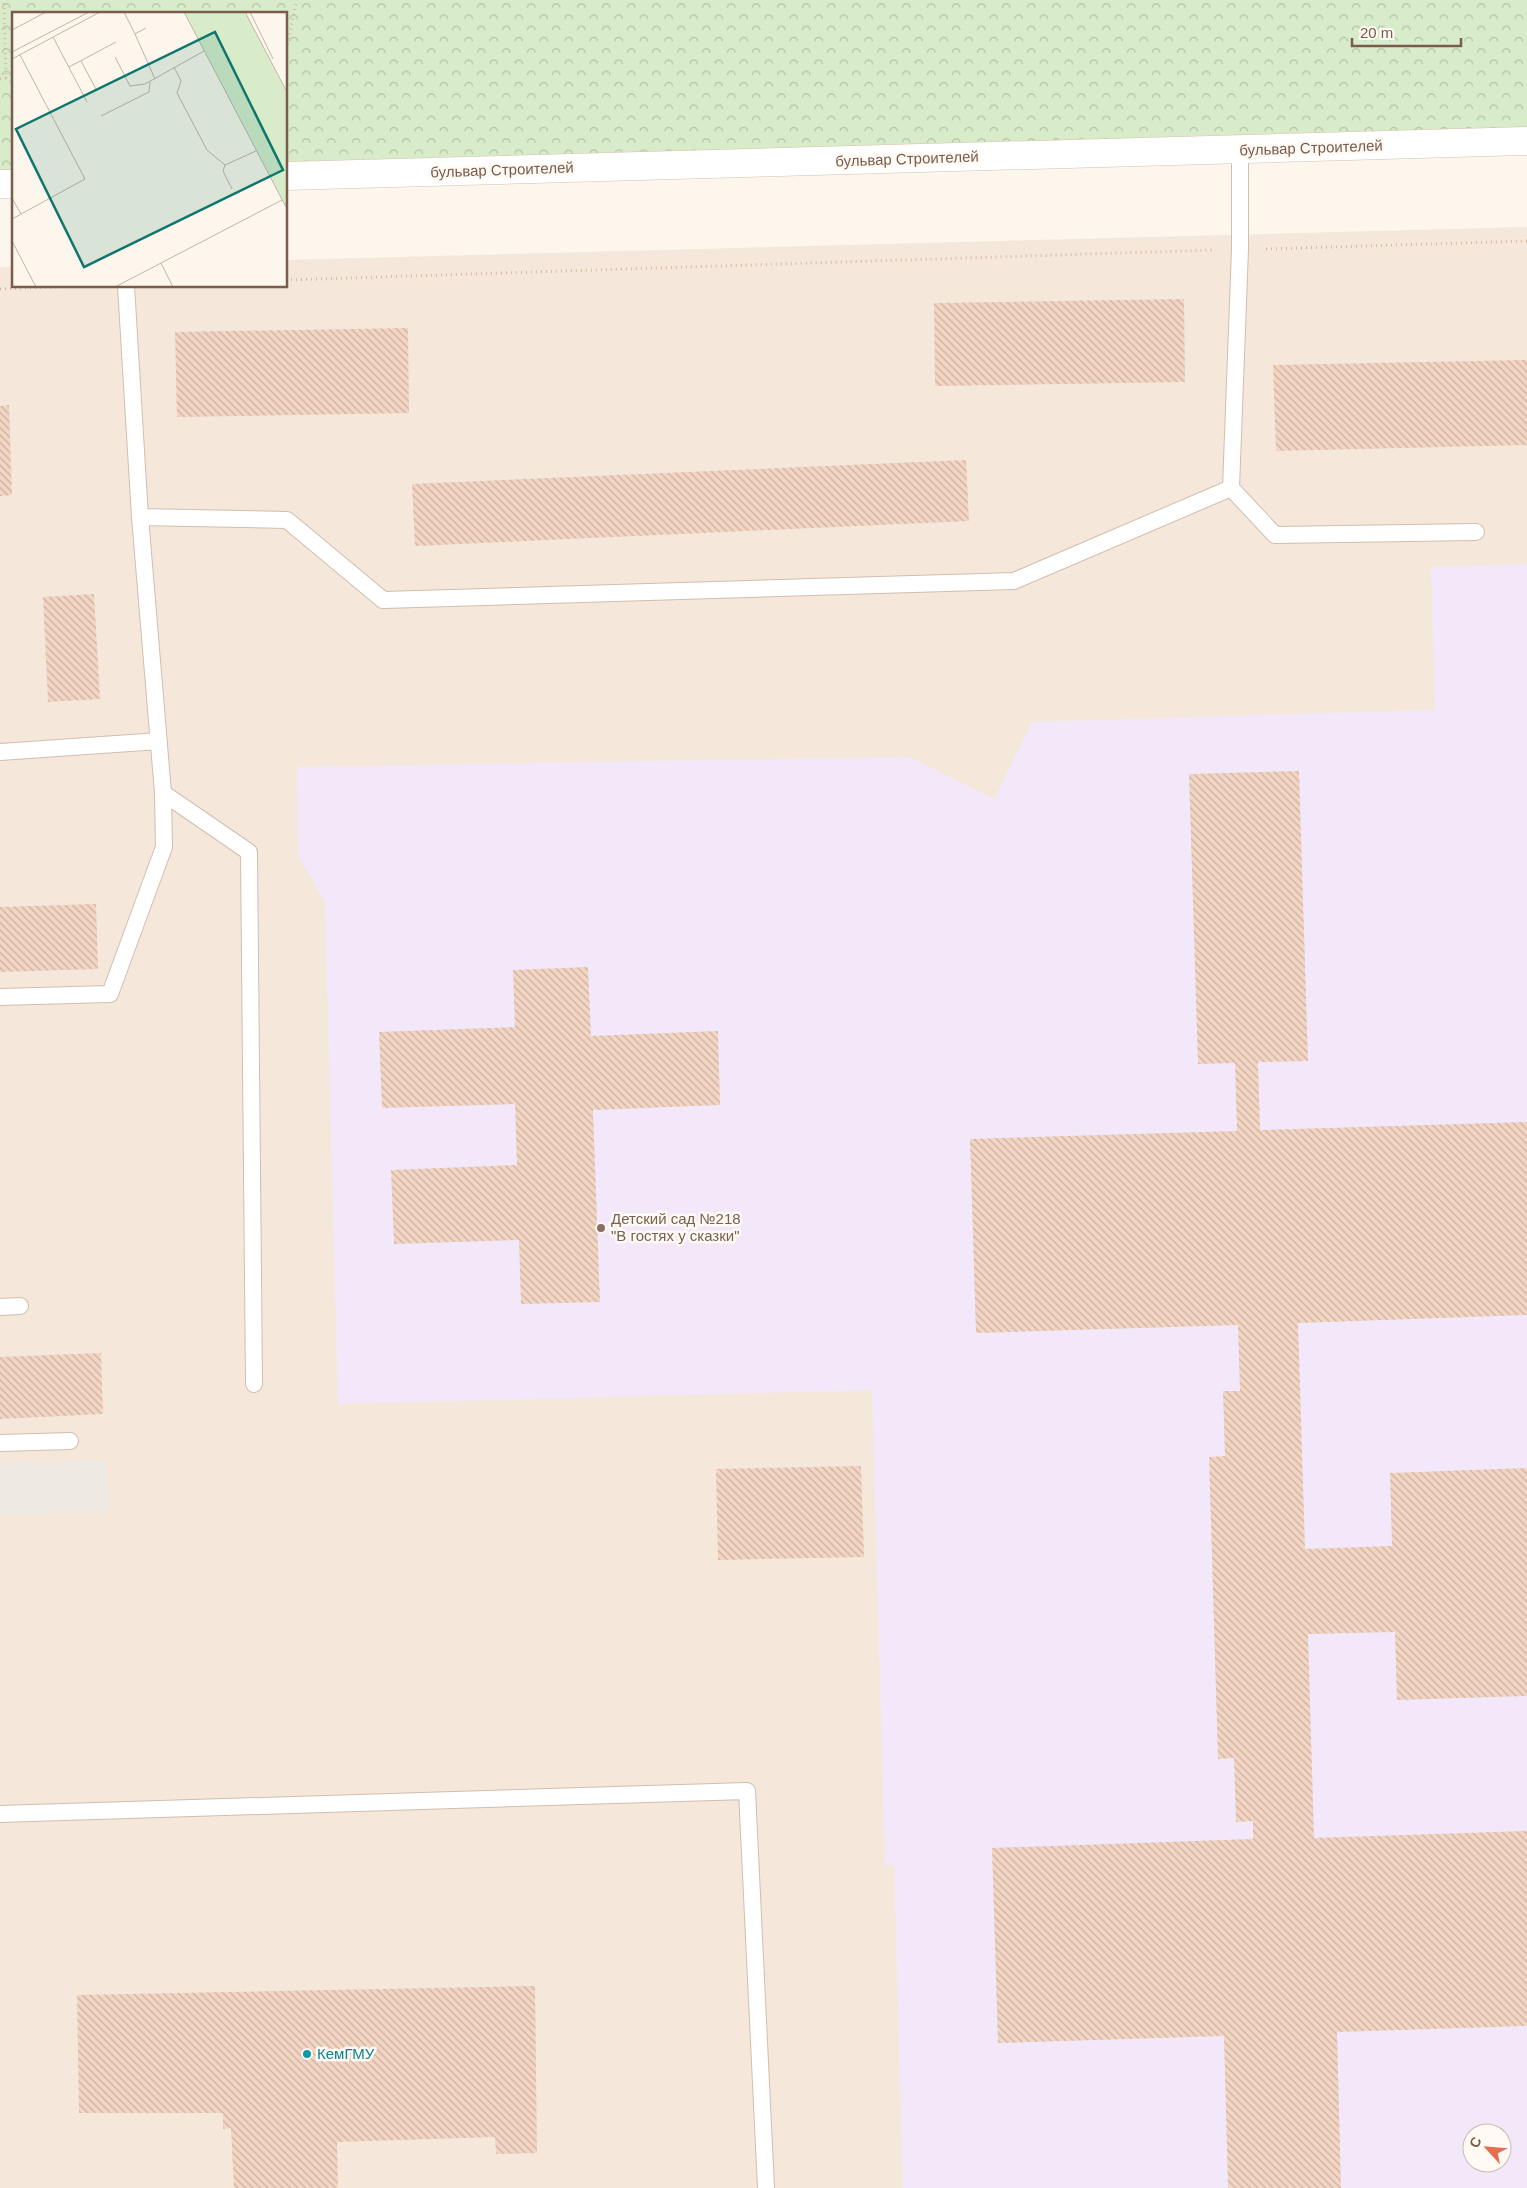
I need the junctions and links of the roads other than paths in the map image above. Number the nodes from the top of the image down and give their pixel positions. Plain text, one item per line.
1 (1527, 141) edge
2 (1240, 151) junction
3 (288, 176) edge
4 (126, 288) edge
5 (1231, 488) junction
6 (140, 517) junction
7 (1476, 532) dead end
8 (159, 742) junction
9 (0, 752) edge
10 (163, 793) junction
11 (0, 997) edge
12 (20, 1306) dead end
13 (0, 1307) edge
14 (254, 1384) dead end
15 (70, 1441) dead end
16 (0, 1443) edge
17 (0, 1814) edge
18 (766, 2188) edge

1 - 2 street, бульвар Строителей
2 - 3 street, бульвар Строителей
2 - 5 lane
4 - 6 lane
5 - 6 lane
5 - 7 lane
6 - 8 lane
8 - 9 lane
8 - 10 lane
10 - 11 lane
10 - 14 lane
12 - 13 lane
15 - 16 lane
17 - 18 lane

